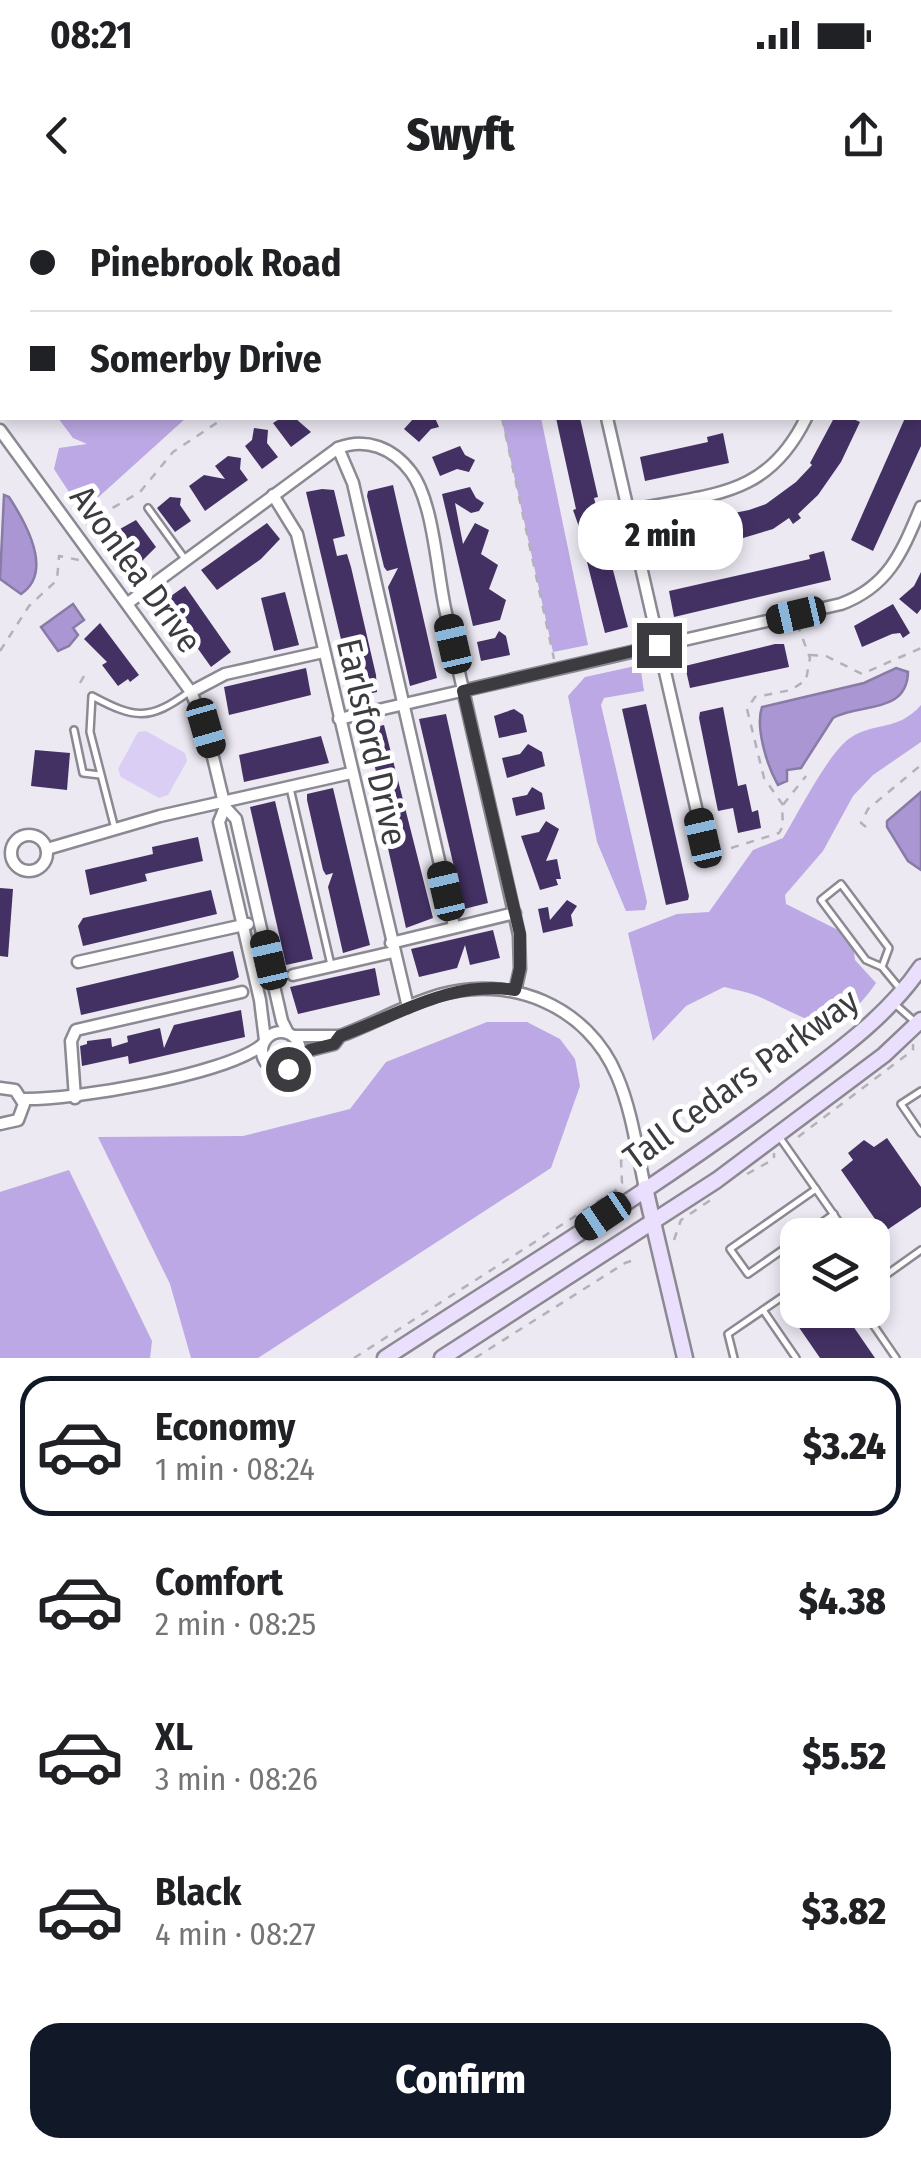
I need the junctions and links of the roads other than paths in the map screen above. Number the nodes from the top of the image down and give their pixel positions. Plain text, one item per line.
1 (607, 420) edge
2 (805, 420) edge
3 (0, 430) edge
4 (338, 448) junction
5 (273, 495) junction
6 (148, 508) dead end
7 (921, 508) edge
8 (628, 511) junction
9 (185, 559) junction
10 (128, 603) junction
11 (659, 645) junction
12 (323, 652) junction
13 (463, 691) junction
14 (191, 692) junction
15 (403, 704) junction
16 (339, 719) junction
17 (74, 730) dead end
18 (351, 773) junction
19 (100, 775) junction
20 (290, 787) junction
21 (224, 804) junction
22 (116, 832) junction
23 (47, 849) junction
24 (712, 850) dead end
25 (6, 858) edge
26 (515, 914) junction
27 (260, 921) junction
28 (244, 925) junction
29 (454, 926) junction
30 (392, 947) junction
31 (78, 962) dead end
32 (331, 965) junction
33 (882, 966) junction
34 (921, 968) edge
35 (293, 975) dead end
36 (515, 990) junction
37 (242, 992) dead end
38 (899, 998) junction
39 (408, 1007) junction
40 (920, 1024) edge
41 (290, 1035) junction
42 (340, 1036) junction
43 (264, 1043) junction
44 (242, 1060) junction
45 (296, 1062) junction
46 (269, 1066) junction
47 (0, 1088) edge
48 (921, 1091) edge
49 (75, 1098) junction
50 (23, 1099) junction
51 (0, 1124) edge
52 (921, 1133) edge
53 (778, 1135) junction
54 (645, 1188) junction
55 (816, 1189) junction
56 (834, 1214) junction
57 (828, 1218) edge
58 (837, 1218) edge
59 (653, 1223) junction
60 (921, 1250) edge
61 (780, 1252) edge
62 (890, 1272) edge
63 (780, 1299) edge
64 (764, 1310) junction
65 (875, 1328) edge
66 (385, 1358) edge
67 (442, 1358) edge
68 (685, 1358) edge
69 (734, 1358) edge
70 (796, 1358) edge
71 (896, 1358) edge

1 - 8 street
2 - 8 street
3 - 10 street, Avonlea Drive
4 - 5 street
4 - 13 street
4 - 15 street
5 - 9 street
5 - 12 street, Earlsford Drive
6 - 9 lane
7 - 11 street
8 - 11 street
9 - 10 street
10 - 14 street, Avonlea Drive
11 - 13 street
11 - 24 street
12 - 14 street
12 - 16 street, Earlsford Drive
13 - 15 street
13 - 26 street
14 - 19 lane
14 - 21 street, Avonlea Drive
15 - 16 street
15 - 29 street
16 - 18 street, Earlsford Drive
17 - 19 lane
18 - 20 street
18 - 30 street, Earlsford Drive
19 - 22 lane
20 - 21 street
20 - 32 lane
21 - 22 street
21 - 27 street, Avonlea Drive
21 - 28 street, Avonlea Drive
22 - 23 street
23 - 25 street
23 - 25 street
26 - 29 street
26 - 36 street
27 - 28 street
27 - 41 street, Avonlea Drive
28 - 31 street
28 - 43 street, Avonlea Drive
29 - 30 street
30 - 32 street
30 - 39 street, Earlsford Drive
32 - 35 street
33 - 33 lane
33 - 38 lane
34 - 38 main road, Tall Cedars Parkway
36 - 39 street
36 - 54 street
37 - 49 street
38 - 40 lane
38 - 54 main road, Tall Cedars Parkway
39 - 42 street
40 - 53 main road, Tall Cedars Parkway
41 - 42 street
41 - 43 street
41 - 45 street
42 - 45 street
43 - 44 street
43 - 46 street
44 - 46 street
44 - 49 street
45 - 46 street
47 - 50 street
48 - 52 lane
49 - 50 street
50 - 51 street
53 - 55 lane
53 - 59 main road, Tall Cedars Parkway
54 - 59 main road
54 - 66 main road, Tall Cedars Parkway
55 - 56 lane
55 - 61 lane
56 - 57 lane
56 - 58 lane
59 - 67 main road, Tall Cedars Parkway
59 - 68 main road
60 - 62 lane
63 - 64 lane
64 - 69 lane
64 - 70 lane
65 - 71 lane

